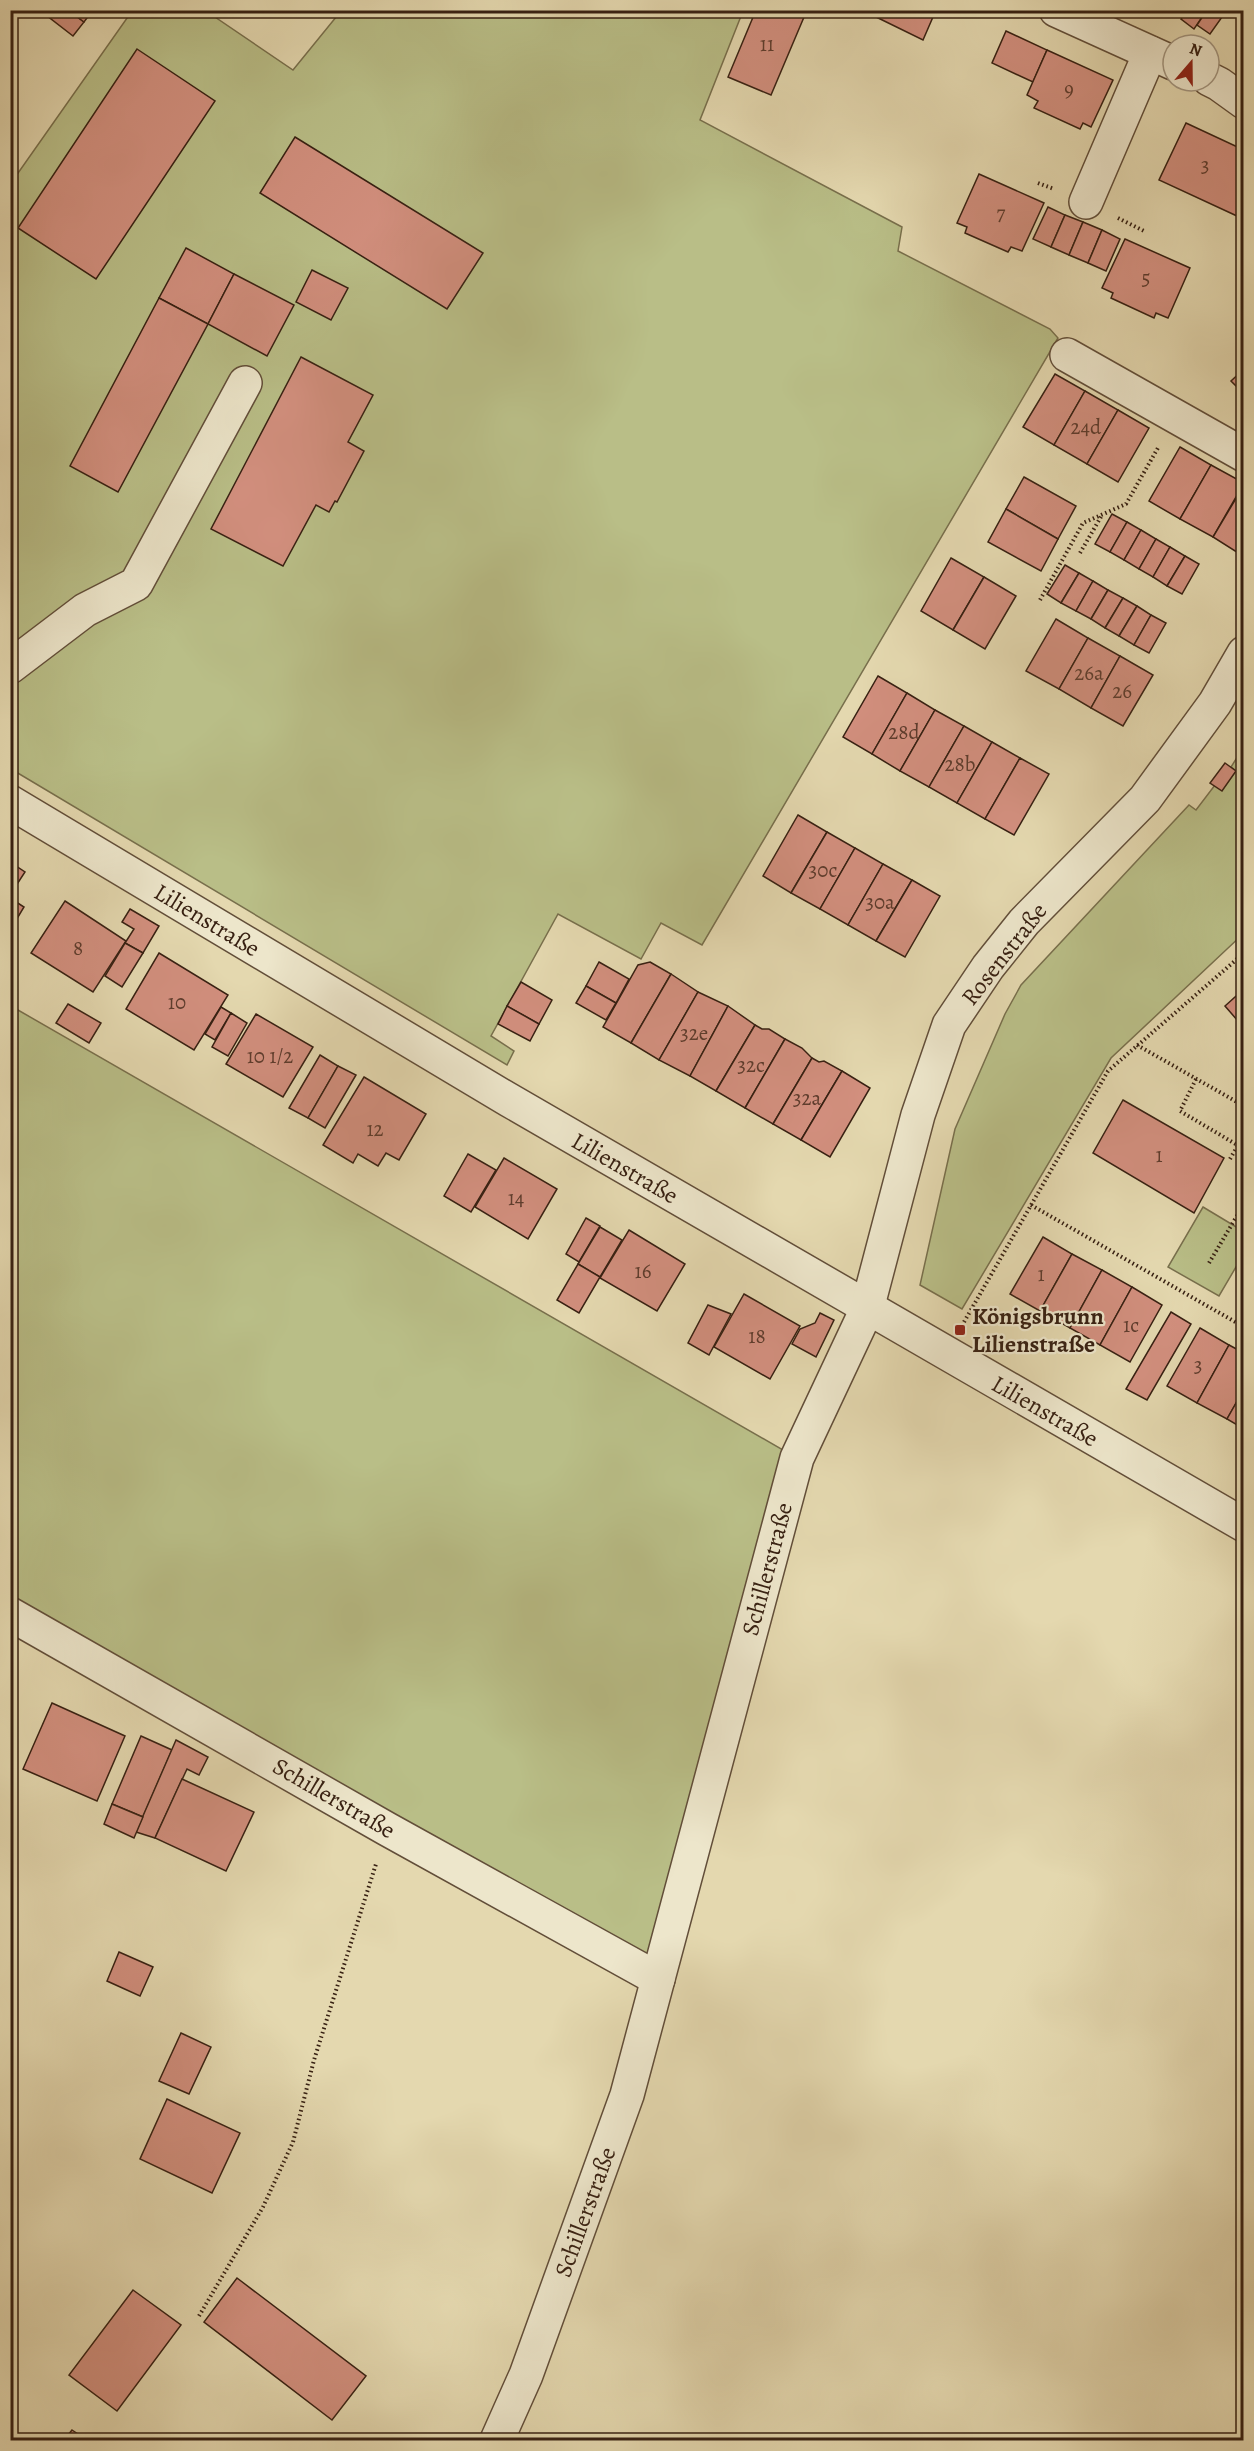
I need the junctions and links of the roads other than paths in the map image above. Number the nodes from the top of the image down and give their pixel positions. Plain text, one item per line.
1 (1056, 10) edge
2 (1161, 58) edge
3 (1161, 60) edge
4 (1221, 85) edge
5 (1244, 102) edge
6 (1086, 202) dead end
7 (1066, 355) dead end
8 (244, 382) dead end
9 (1244, 455) edge
10 (1244, 652) edge
11 (10, 668) edge
12 (10, 802) edge
13 (867, 1309) junction
14 (1244, 1525) edge
15 (10, 1614) edge
16 (658, 1979) junction
17 (497, 2440) edge

1 - 2 street
3 - 6 street
4 - 5 street
7 - 9 street
8 - 11 street
10 - 13 street, Rosenstraße
12 - 13 street, Lilienstraße
13 - 14 street, Lilienstraße
13 - 16 street, Schillerstraße
15 - 16 street, Schillerstraße
16 - 17 street, Schillerstraße

